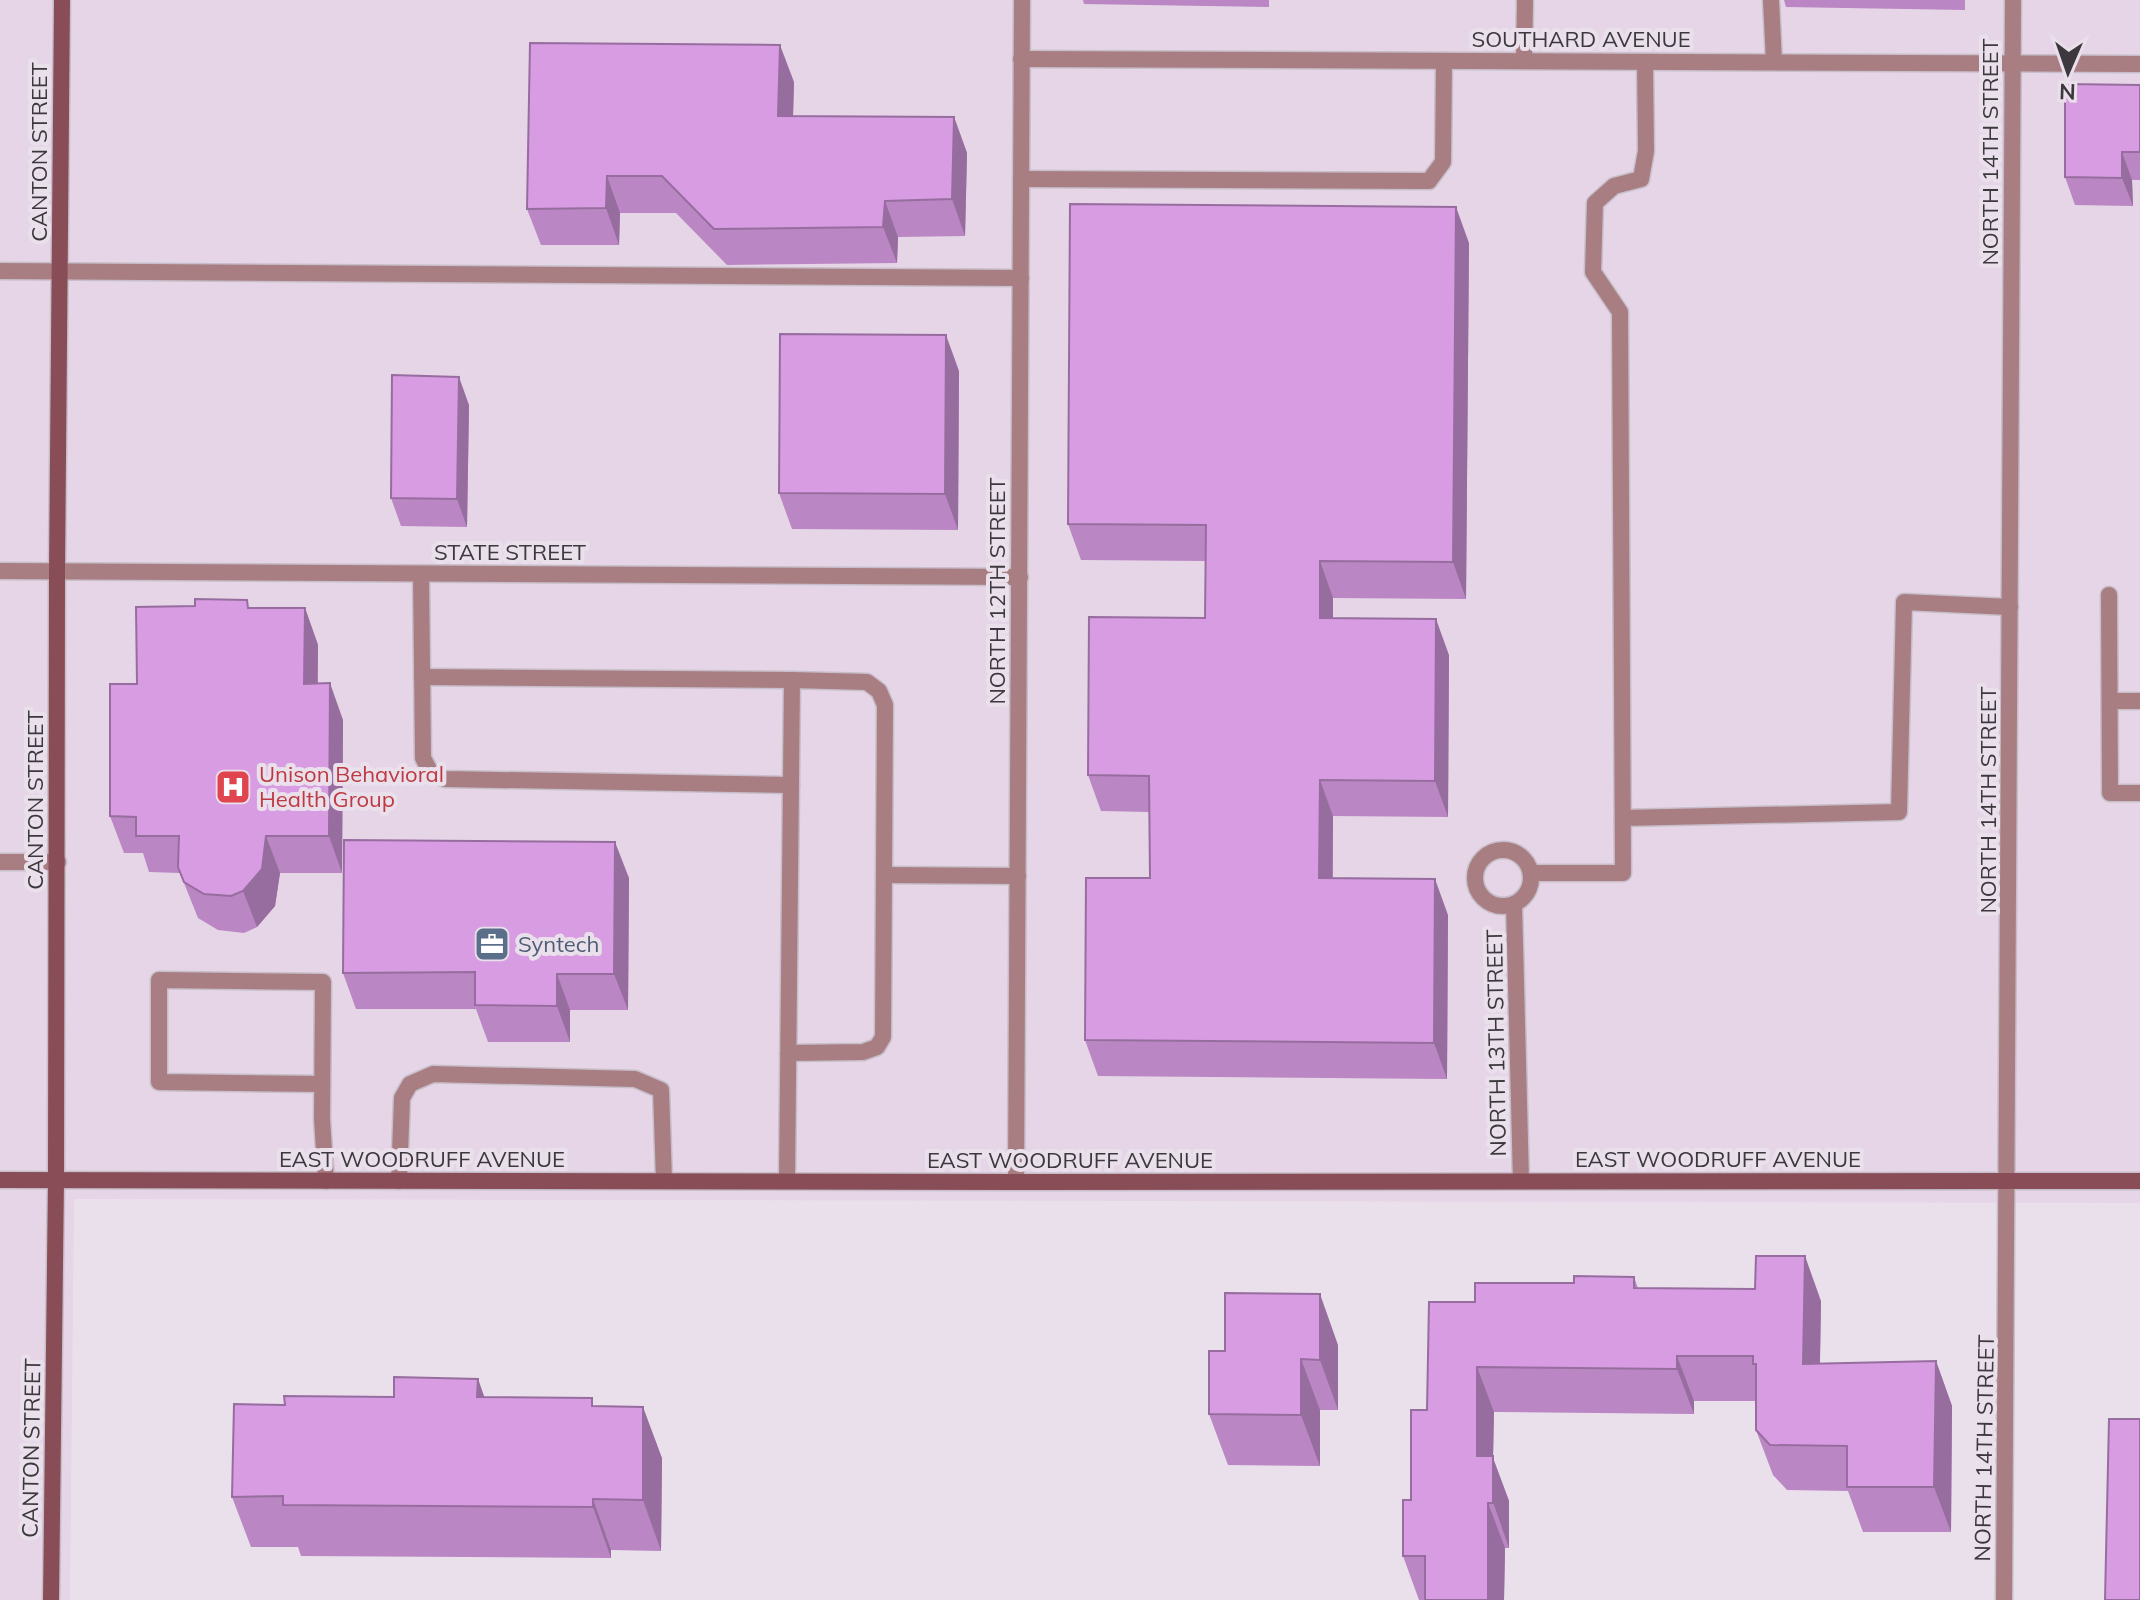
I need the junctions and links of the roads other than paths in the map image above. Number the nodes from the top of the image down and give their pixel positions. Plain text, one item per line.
1 (62, 0) edge
2 (1022, 0) edge
3 (1525, 0) edge
4 (1771, 0) edge
5 (2013, 0) edge
6 (1021, 59) junction
7 (1444, 61) junction
8 (1524, 61) junction
9 (1645, 62) junction
10 (1774, 62) junction
11 (2012, 63) junction
12 (2140, 64) edge
13 (1021, 179) junction
14 (0, 271) edge
15 (60, 271) junction
16 (1021, 278) junction
17 (0, 571) edge
18 (57, 572) junction
19 (421, 574) junction
20 (1020, 577) junction
21 (2109, 595) dead end
22 (2010, 607) junction
23 (422, 677) junction
24 (792, 680) junction
25 (2110, 701) junction
26 (2140, 701) edge
27 (791, 785) junction
28 (2140, 793) edge
29 (1623, 818) junction
30 (0, 862) edge
31 (58, 862) junction
32 (1531, 873) junction
33 (884, 875) junction
34 (1018, 876) junction
35 (1514, 904) junction
36 (788, 1053) junction
37 (321, 1084) junction
38 (0, 1180) edge
39 (56, 1180) junction
40 (2008, 1180) junction
41 (326, 1181) junction
42 (399, 1181) junction
43 (664, 1181) junction
44 (787, 1181) junction
45 (1521, 1181) junction
46 (2140, 1181) edge
47 (1016, 1182) junction
48 (51, 1600) edge
49 (2004, 1600) edge

1 - 15 street, CANTON STREET
2 - 6 street, NORTH 12TH STREET
3 - 8 street
4 - 10 street
5 - 11 street, NORTH 14TH STREET
6 - 7 street, SOUTHARD AVENUE
6 - 13 street, NORTH 12TH STREET
7 - 8 street, SOUTHARD AVENUE
7 - 13 street
8 - 9 street, SOUTHARD AVENUE
9 - 10 street, SOUTHARD AVENUE
9 - 29 street
10 - 11 street, SOUTHARD AVENUE
11 - 12 street, SOUTHARD AVENUE
11 - 22 street, NORTH 14TH STREET
13 - 16 street, NORTH 12TH STREET
14 - 15 street
15 - 16 street
15 - 18 street, CANTON STREET
16 - 20 street, NORTH 12TH STREET
17 - 18 street, STATE STREET
18 - 19 street, STATE STREET
18 - 31 street, CANTON STREET
19 - 20 street, STATE STREET
19 - 23 street
20 - 34 street, NORTH 12TH STREET
21 - 25 street
22 - 29 street
22 - 40 street, NORTH 14TH STREET
23 - 24 street
23 - 27 street
24 - 27 street
24 - 33 street
25 - 26 street
25 - 28 street
27 - 36 street
29 - 32 street
30 - 31 street
31 - 39 street, CANTON STREET
32 - 35 street
32 - 35 street
33 - 34 street
33 - 36 street
34 - 47 street, NORTH 12TH STREET
35 - 45 street, NORTH 13TH STREET
36 - 44 street
37 - 37 street
37 - 41 street
38 - 39 street, EAST WOODRUFF AVENUE
39 - 41 street, EAST WOODRUFF AVENUE
39 - 48 street, CANTON STREET
40 - 45 street, EAST WOODRUFF AVENUE
40 - 46 street, EAST WOODRUFF AVENUE
40 - 49 street, NORTH 14TH STREET
41 - 42 street, EAST WOODRUFF AVENUE
42 - 43 street, EAST WOODRUFF AVENUE
42 - 43 street
43 - 44 street, EAST WOODRUFF AVENUE
44 - 47 street, EAST WOODRUFF AVENUE
45 - 47 street, EAST WOODRUFF AVENUE

